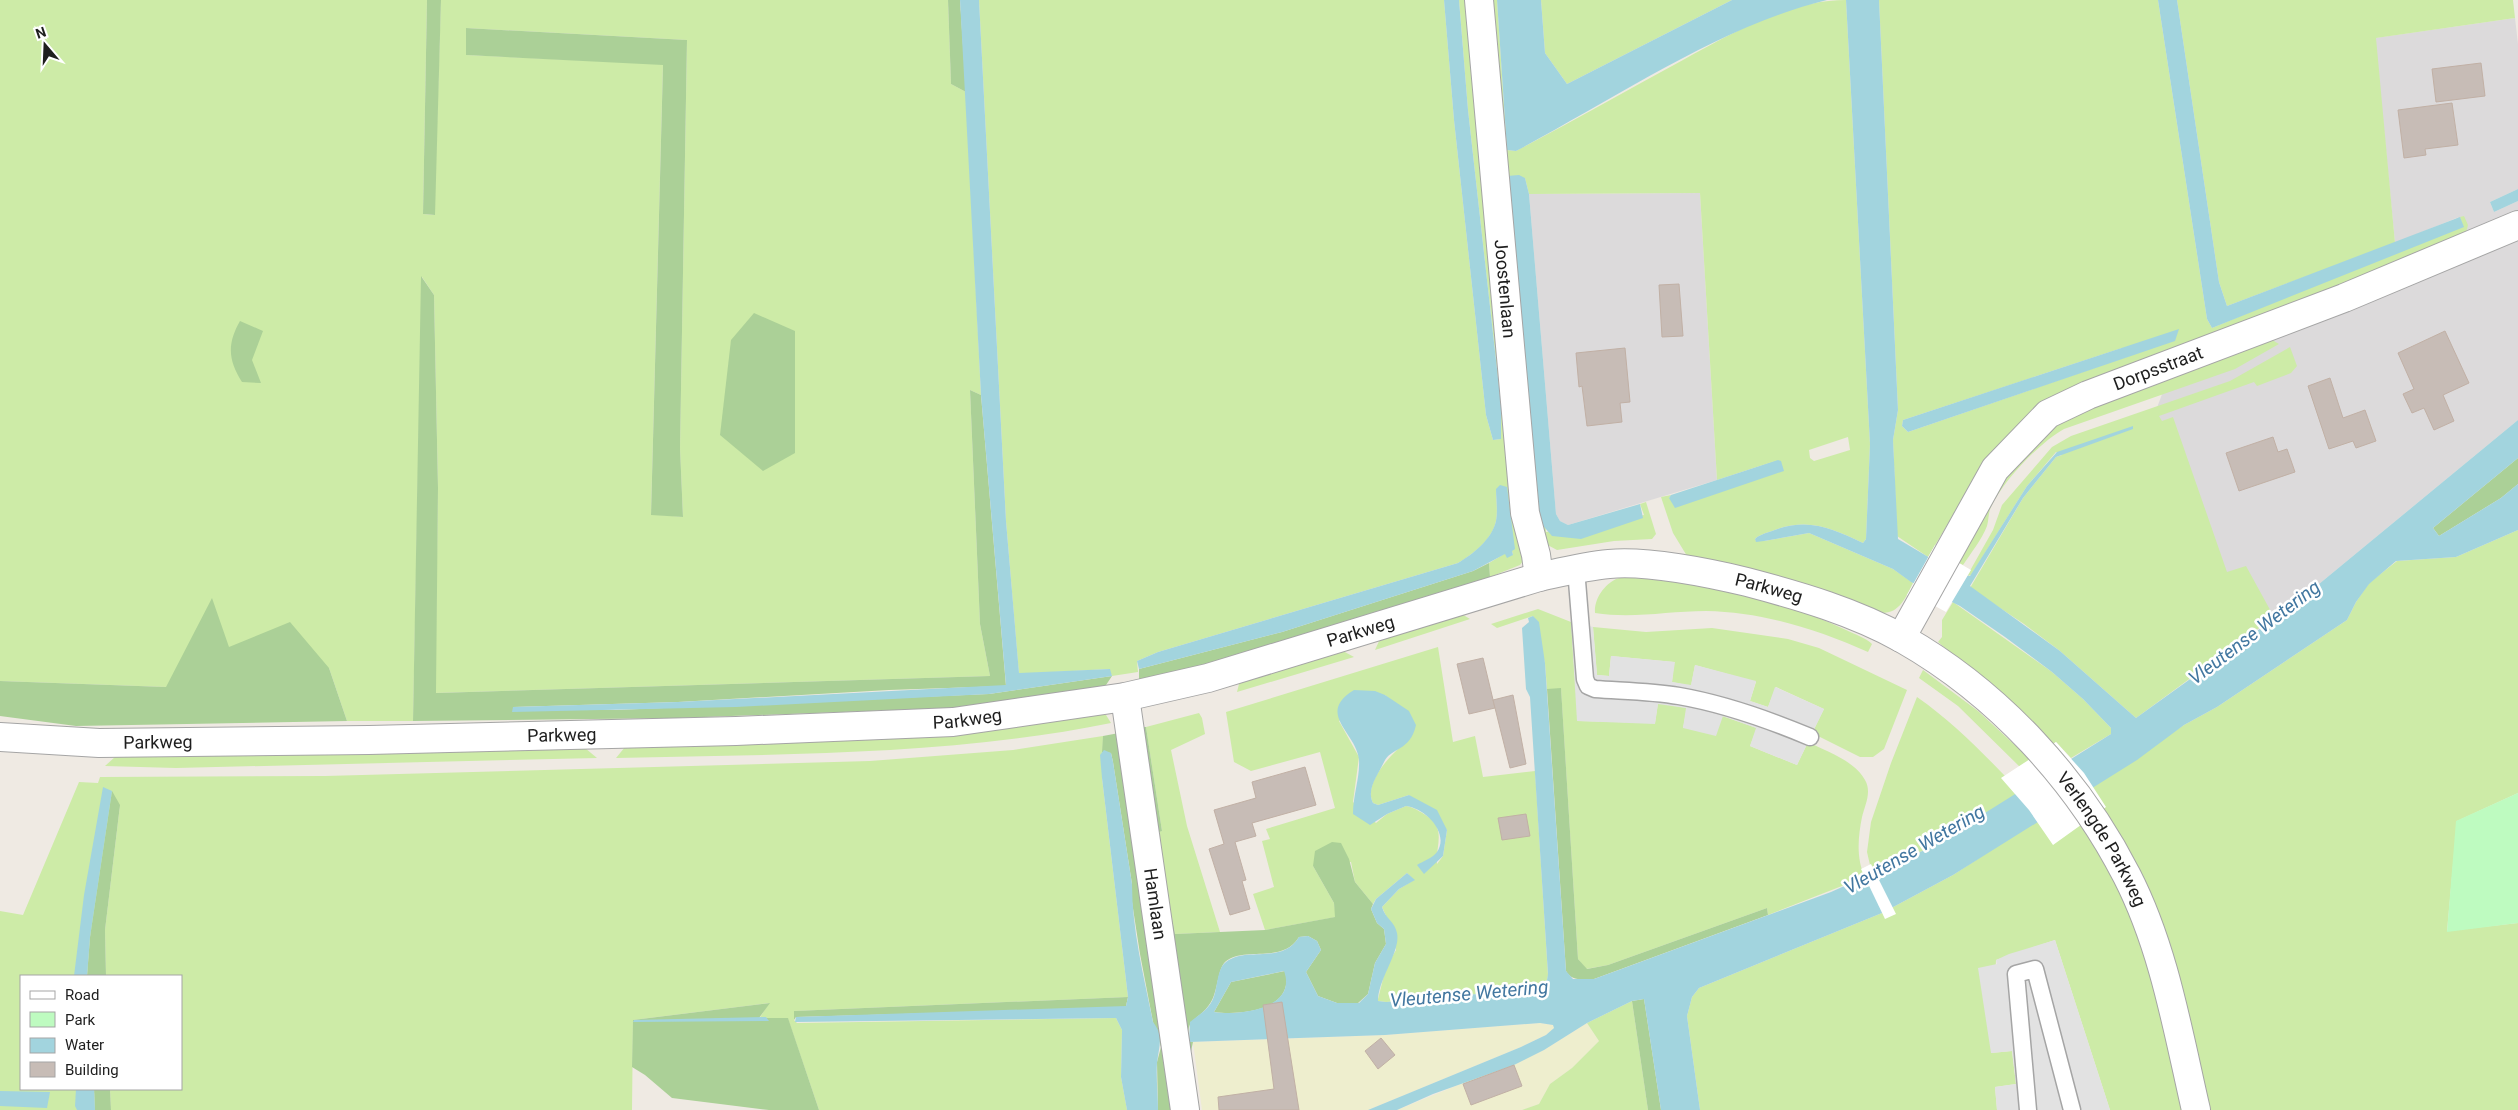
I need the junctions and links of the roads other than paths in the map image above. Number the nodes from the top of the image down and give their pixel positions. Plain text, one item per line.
1 (1479, 0) edge
2 (2518, 225) edge
3 (1576, 569) junction
4 (1539, 577) junction
5 (1901, 638) junction
6 (1124, 697) junction
7 (0, 737) edge
8 (1810, 737) dead end
9 (1185, 1110) edge
10 (2028, 1110) edge
11 (2072, 1110) edge
12 (2196, 1110) edge

1 - 4 street, Joostenlaan
2 - 5 street, Dorpsstraat
3 - 4 street, Parkweg
3 - 5 street, Parkweg
3 - 8 lane
4 - 6 street, Parkweg
5 - 12 street, Verlengde Parkweg
6 - 7 street, Parkweg
6 - 9 street, Hamlaan
10 - 11 lane

